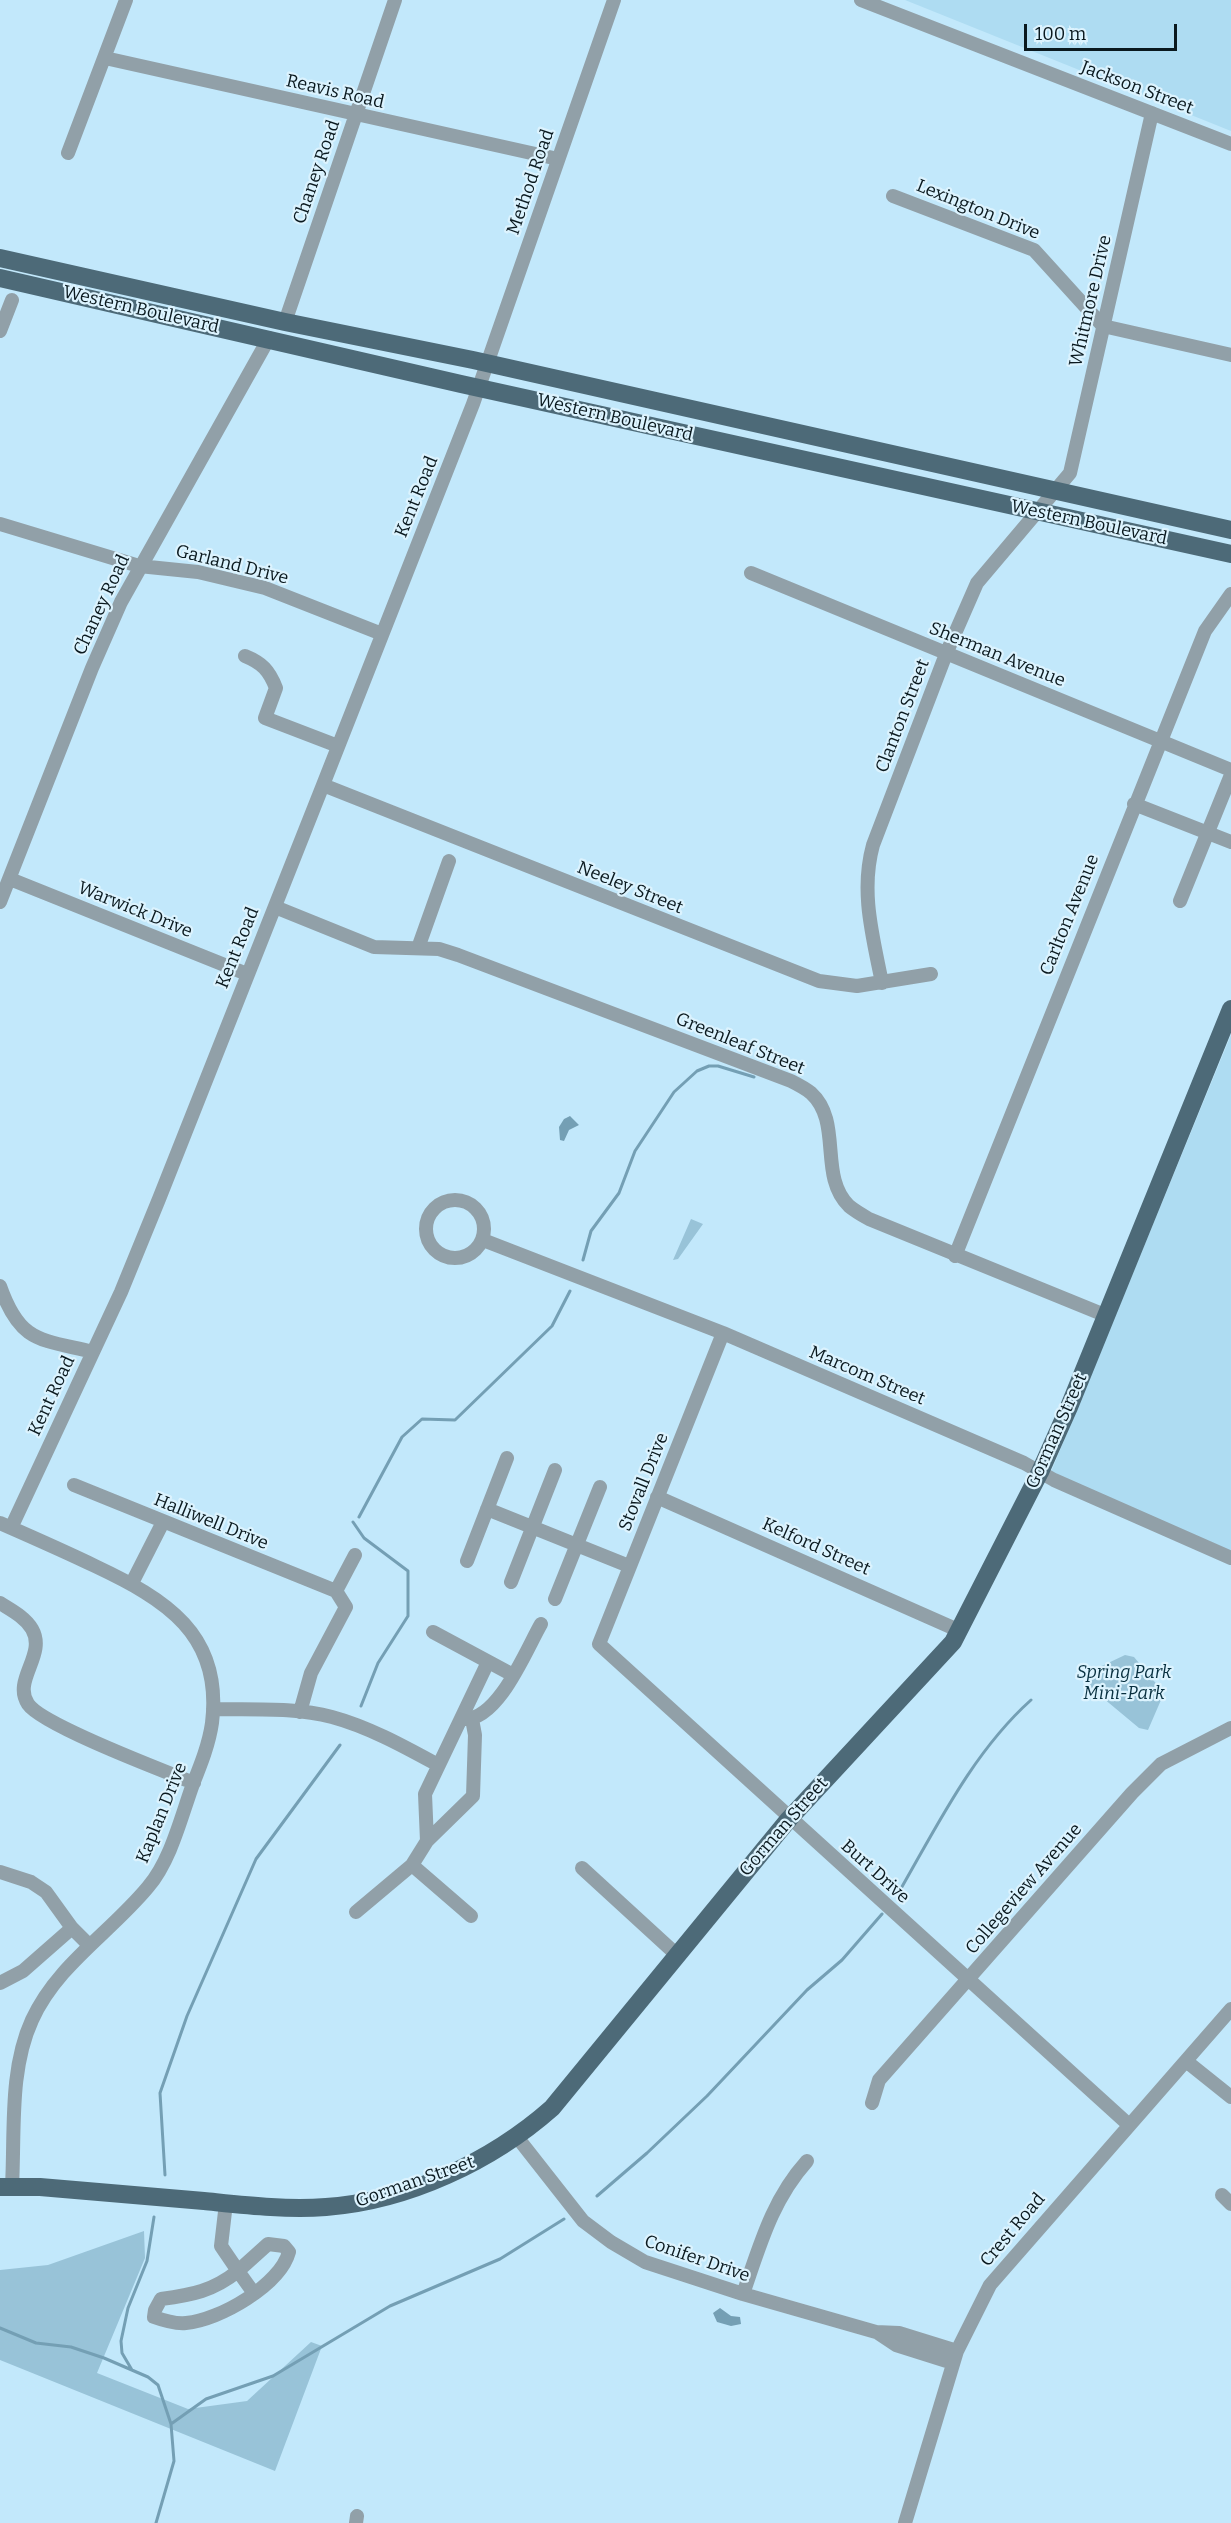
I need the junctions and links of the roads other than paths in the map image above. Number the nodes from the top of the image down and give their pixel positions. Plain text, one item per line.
1 (126, 0) edge
2 (395, 0) edge
3 (614, 0) edge
4 (861, 0) edge
5 (105, 58) junction
6 (1152, 113) junction
7 (355, 116) junction
8 (1231, 144) edge
9 (68, 153) dead end
10 (558, 159) junction
11 (893, 196) dead end
12 (0, 258) edge
13 (0, 278) edge
14 (12, 300) dead end
15 (285, 322) junction
16 (1104, 326) junction
17 (0, 331) edge
18 (269, 338) junction
19 (1231, 355) edge
20 (482, 375) junction
21 (1056, 492) junction
22 (1037, 512) junction
23 (0, 524) edge
24 (1231, 530) edge
25 (1231, 554) edge
26 (139, 566) junction
27 (751, 573) dead end
28 (1231, 594) edge
29 (382, 634) junction
30 (946, 654) junction
31 (244, 656) dead end
32 (1160, 741) junction
33 (338, 746) junction
34 (1231, 770) edge
35 (1231, 775) edge
36 (323, 785) junction
37 (1134, 804) junction
38 (1207, 833) junction
39 (1231, 842) edge
40 (449, 861) dead end
41 (10, 879) junction
42 (1180, 901) dead end
43 (0, 902) edge
44 (274, 907) junction
45 (418, 948) junction
46 (247, 974) junction
47 (932, 974) dead end
48 (882, 983) junction
49 (1231, 1009) edge
50 (483, 1240) junction
51 (955, 1256) junction
52 (0, 1286) edge
53 (1107, 1316) junction
54 (723, 1333) junction
55 (93, 1352) junction
56 (507, 1458) dead end
57 (555, 1470) dead end
58 (1040, 1472) junction
59 (74, 1485) dead end
60 (600, 1487) dead end
61 (657, 1497) junction
62 (487, 1509) junction
63 (163, 1522) junction
64 (5, 1526) edge
65 (532, 1528) junction
66 (577, 1545) junction
67 (355, 1554) dead end
68 (1231, 1558) edge
69 (466, 1561) dead end
70 (629, 1566) junction
71 (511, 1582) dead end
72 (132, 1583) junction
73 (336, 1591) junction
74 (555, 1599) dead end
75 (0, 1603) edge
76 (541, 1624) dead end
77 (960, 1631) junction
78 (433, 1632) dead end
79 (599, 1644) joint
80 (488, 1662) junction
81 (513, 1675) junction
82 (213, 1709) junction
83 (300, 1712) junction
84 (465, 1719) junction
85 (1231, 1728) edge
86 (438, 1765) junction
87 (194, 1783) junction
88 (789, 1819) junction
89 (427, 1841) junction
90 (412, 1865) junction
91 (582, 1869) dead end
92 (0, 1872) edge
93 (356, 1912) dead end
94 (471, 1916) dead end
95 (72, 1928) junction
96 (89, 1945) junction
97 (677, 1955) junction
98 (969, 1980) junction
99 (0, 1983) edge
100 (1231, 2009) edge
101 (1186, 2061) junction
102 (1231, 2097) edge
103 (872, 2103) dead end
104 (1129, 2125) junction
105 (517, 2137) junction
106 (807, 2161) dead end
107 (6, 2186) edge
108 (226, 2203) junction
109 (237, 2271) junction
110 (253, 2292) junction
111 (744, 2294) junction
112 (955, 2357) junction
113 (905, 2523) edge

1 - 5 street
2 - 7 street, Chaney Road
3 - 10 street, Method Road
4 - 6 street, Jackson Street
5 - 7 street, Reavis Road
5 - 9 street
6 - 8 street, Jackson Street
6 - 16 street, Whitmore Drive
7 - 10 street, Reavis Road
7 - 15 street, Chaney Road
10 - 20 street, Method Road
11 - 16 street, Lexington Drive
12 - 15 main road, Western Boulevard
13 - 18 main road, Western Boulevard
14 - 17 street
15 - 20 main road, Western Boulevard
16 - 19 street
16 - 21 street, Whitmore Drive
18 - 20 main road, Western Boulevard
18 - 26 street, Chaney Road
20 - 21 main road, Western Boulevard
20 - 22 main road, Western Boulevard
20 - 29 street, Kent Road
21 - 22 street, Clanton Street
21 - 24 main road, Western Boulevard
22 - 25 main road, Western Boulevard
22 - 30 street, Clanton Street
23 - 26 street, Garland Drive
26 - 29 street, Garland Drive
26 - 41 street, Chaney Road
27 - 30 street, Sherman Avenue
28 - 32 street, Carlton Avenue
29 - 33 street, Kent Road
30 - 32 street, Sherman Avenue
30 - 48 street, Clanton Street
31 - 33 street
32 - 34 street, Sherman Avenue
32 - 37 street, Carlton Avenue
33 - 36 street, Kent Road
35 - 38 street
36 - 44 street, Kent Road
36 - 48 street, Neeley Street
37 - 38 street
37 - 51 street, Carlton Avenue
38 - 39 street
38 - 42 street
40 - 45 street
41 - 43 street, Chaney Road
41 - 46 street, Warwick Drive
44 - 45 street, Greenleaf Street
44 - 46 street, Kent Road
45 - 51 street, Greenleaf Street
46 - 55 street, Kent Road
47 - 48 street, Neeley Street
49 - 53 main road, Gorman Street
50 - 50 street
50 - 54 street, Marcom Street
51 - 53 street, Greenleaf Street
52 - 55 street
53 - 58 main road, Gorman Street
54 - 58 street, Marcom Street
54 - 61 street, Stovall Drive
55 - 64 street, Kent Road
56 - 62 street
57 - 65 street
58 - 68 street, Marcom Street
58 - 77 main road, Gorman Street
59 - 63 street, Halliwell Drive
60 - 66 street
61 - 70 street, Stovall Drive
61 - 77 street, Kelford Street
62 - 65 street
62 - 69 street
63 - 72 street
63 - 73 street, Halliwell Drive
64 - 72 street, Kaplan Drive
65 - 66 street
65 - 71 street
66 - 70 street
66 - 74 street
67 - 73 street
70 - 79 street, Stovall Drive
72 - 82 street, Kaplan Drive
73 - 83 street
75 - 87 street
76 - 81 street
77 - 88 main road, Gorman Street
78 - 80 street
79 - 88 street, Burt Drive
80 - 81 street
80 - 84 street
81 - 84 street
82 - 83 street
82 - 87 street, Kaplan Drive
83 - 86 street
84 - 86 street
84 - 89 street
85 - 98 street, Collegeview Avenue
86 - 89 street
87 - 96 street, Kaplan Drive
88 - 97 main road, Gorman Street
88 - 98 street, Burt Drive
89 - 90 street
90 - 93 street
90 - 94 street
91 - 97 street
92 - 95 street
95 - 96 street
95 - 99 street
96 - 107 street, Kaplan Drive
97 - 105 main road, Gorman Street
98 - 103 street, Collegeview Avenue
98 - 104 street, Burt Drive
100 - 101 street, Crest Road
101 - 102 street
101 - 104 street, Crest Road
104 - 112 street, Crest Road
105 - 108 main road, Gorman Street
105 - 111 street, Conifer Drive
106 - 111 street
107 - 108 main road, Gorman Street
108 - 109 street
109 - 110 street
109 - 110 street
109 - 110 street
111 - 112 street, Conifer Drive
112 - 113 street, Crest Road

